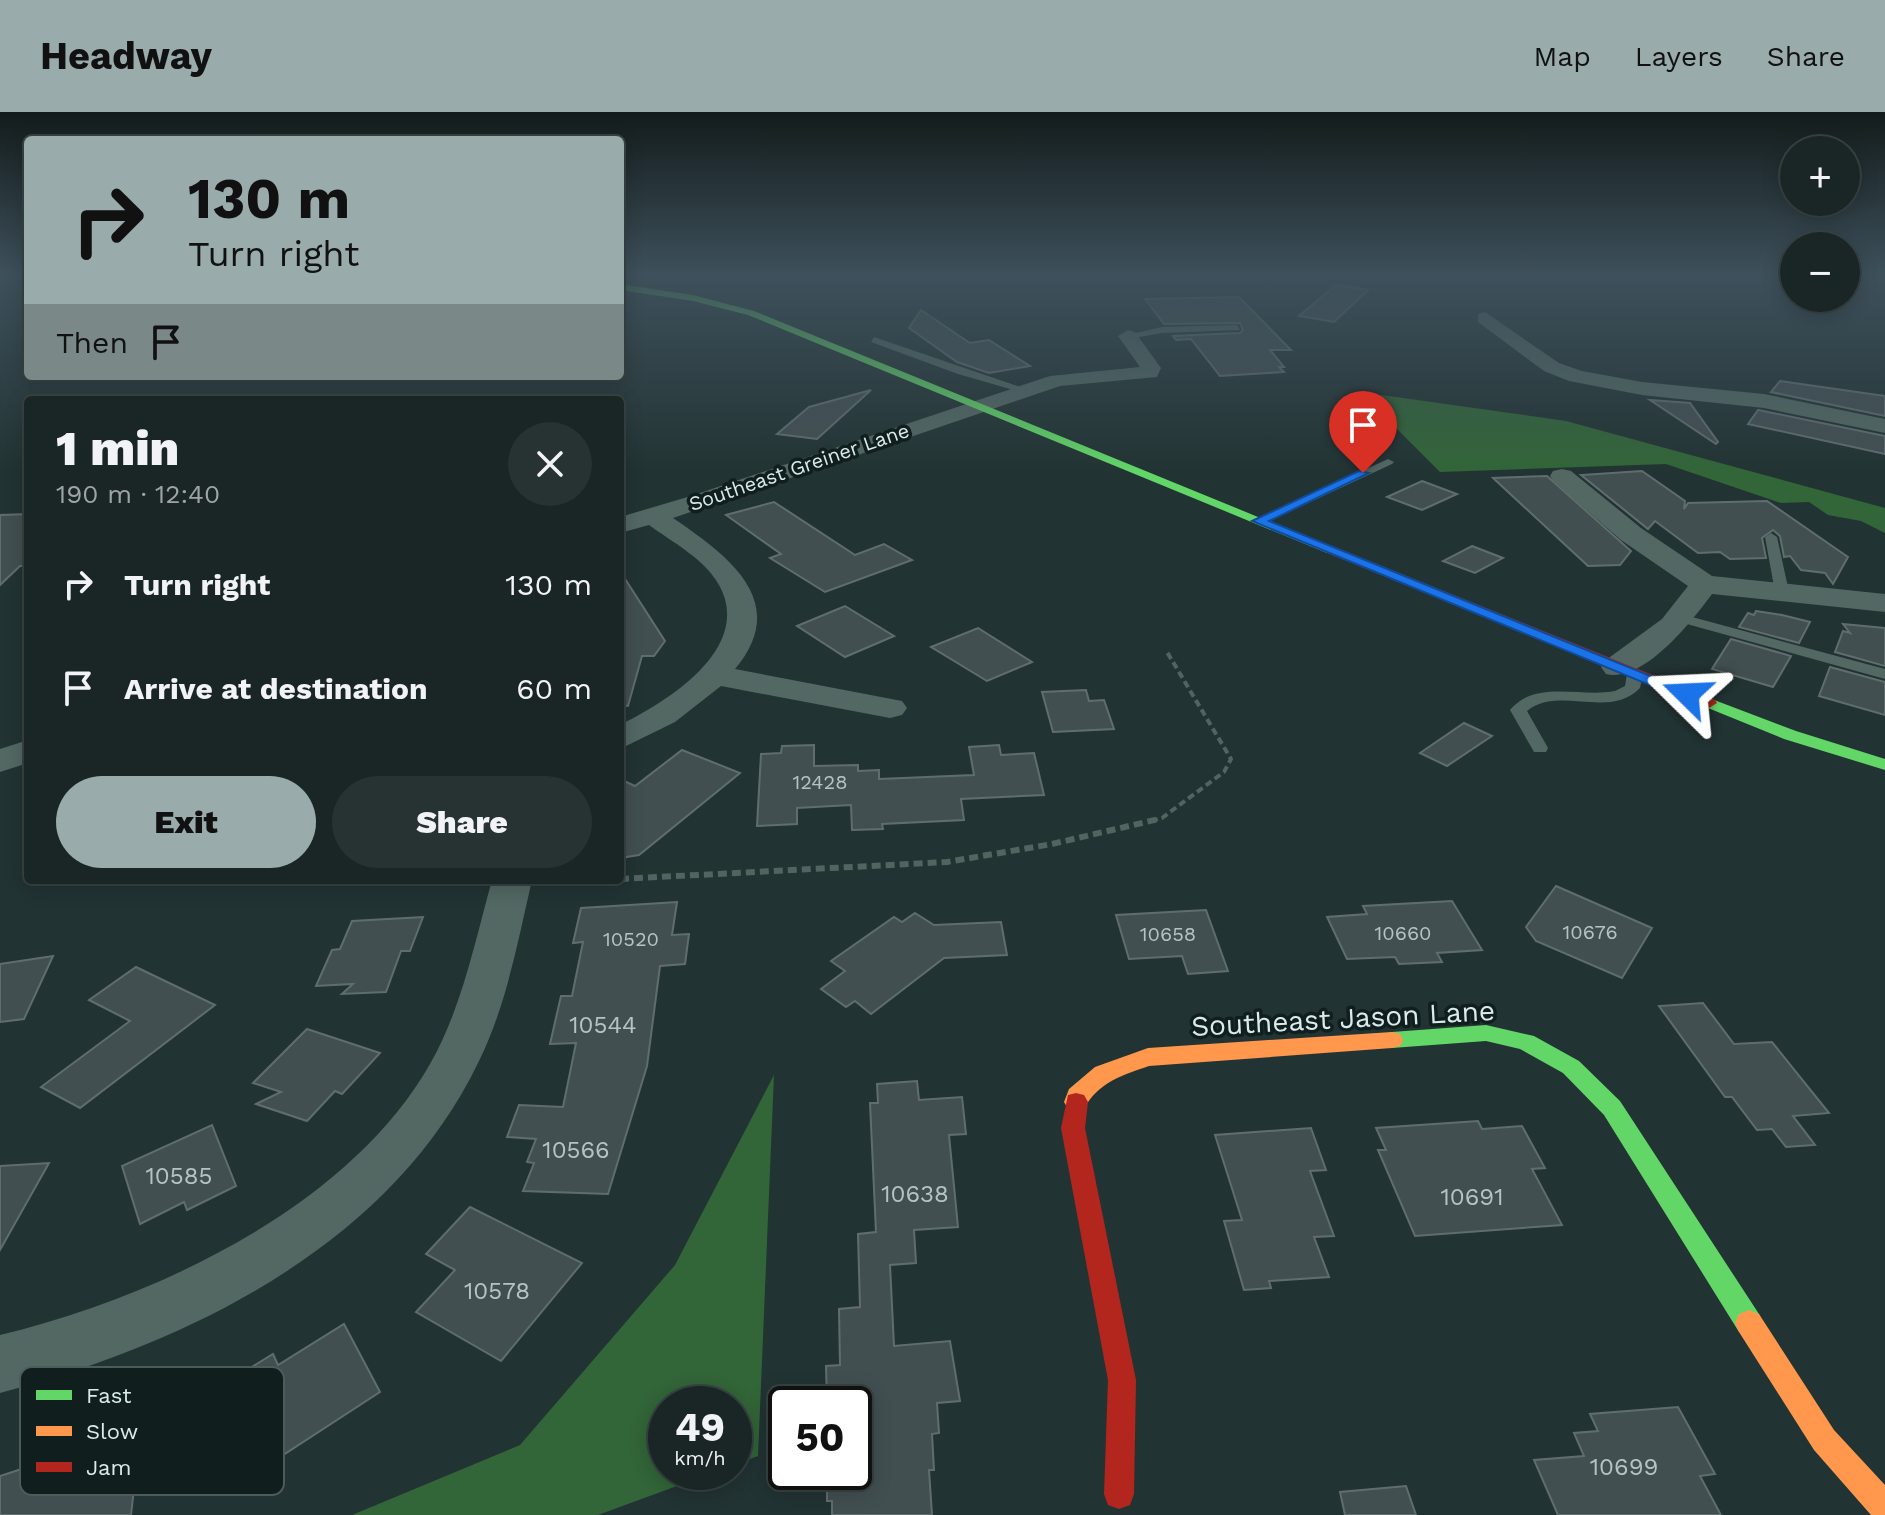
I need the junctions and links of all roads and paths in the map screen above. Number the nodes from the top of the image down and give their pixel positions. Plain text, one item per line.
1 (819, 341) edge
2 (878, 341) edge
3 (1132, 341) edge
4 (1518, 341) edge
5 (1024, 390) junction
6 (978, 406) junction
7 (1885, 426) edge
8 (1388, 462) dead end
9 (1562, 476) dead end
10 (655, 517) junction
11 (1259, 521) junction
12 (624, 524) edge
13 (1771, 537) dead end
14 (1704, 584) junction
15 (1782, 592) junction
16 (1885, 603) edge
17 (1681, 618) junction
18 (1167, 652) dead end
19 (1626, 670) junction
20 (1885, 674) edge
21 (715, 675) junction
22 (890, 708) dead end
23 (624, 736) edge
24 (1540, 748) dead end
25 (24, 752) edge
26 (0, 761) edge
27 (1885, 765) edge
28 (624, 879) edge
29 (511, 884) edge
30 (0, 1364) edge
31 (1119, 1494) dead end
32 (1885, 1508) edge

1 - 6 main road
2 - 5 lane
3 - 5 street, Southeast Greiner Lane
4 - 7 street
5 - 6 street, Southeast Greiner Lane
6 - 10 street, Southeast Greiner Lane
6 - 11 main road
8 - 11 lane
9 - 14 street
10 - 12 street, Southeast Greiner Lane
10 - 21 street
11 - 19 main road
13 - 15 lane
14 - 15 street
14 - 17 street
15 - 16 street
17 - 19 street
17 - 20 lane
18 - 28 path
19 - 24 lane
19 - 27 main road
21 - 22 street
21 - 23 street
25 - 26 street
29 - 30 street
31 - 32 main road, Southeast Jason Lane

